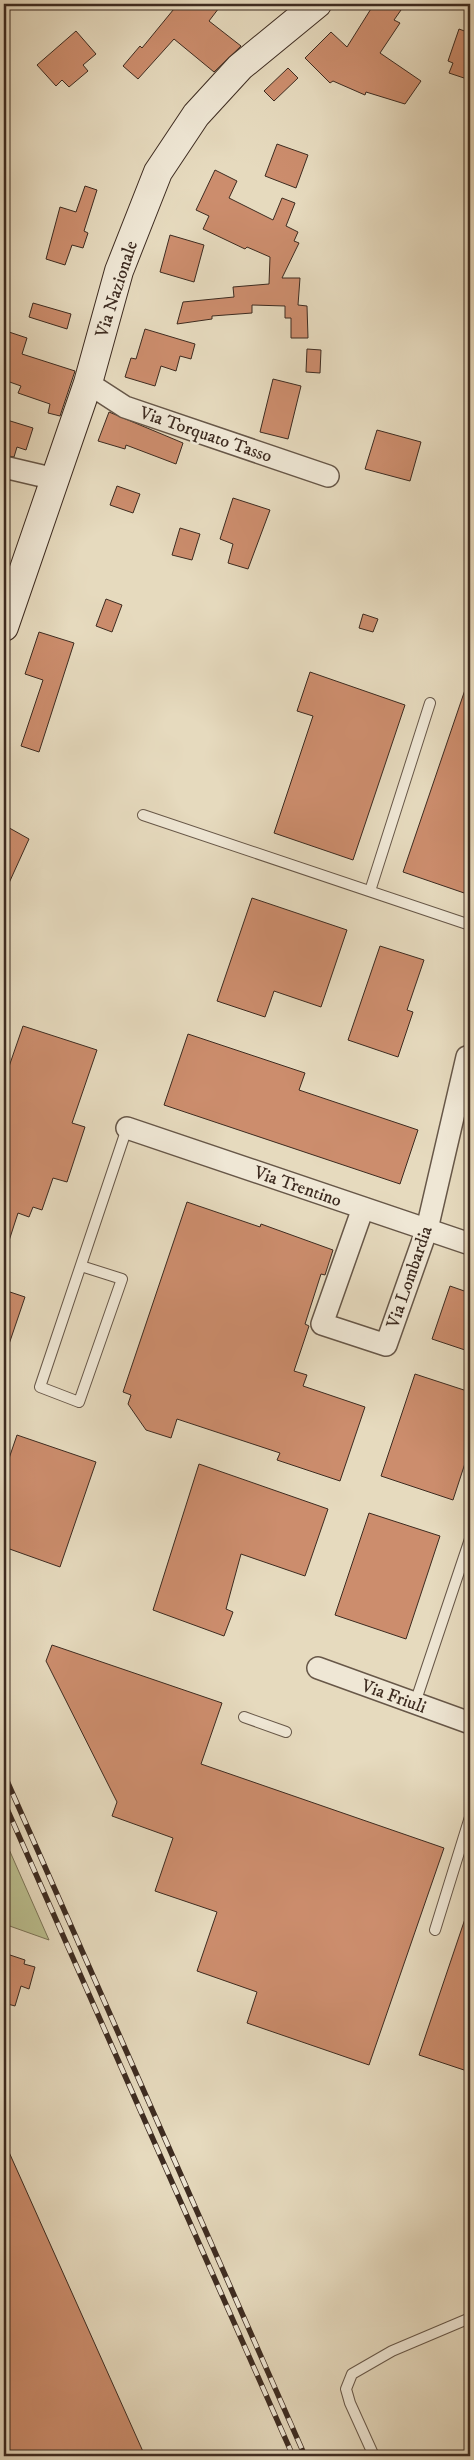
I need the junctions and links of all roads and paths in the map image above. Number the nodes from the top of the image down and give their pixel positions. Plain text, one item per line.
1 (316, 4) edge
2 (88, 383) junction
3 (4, 467) edge
4 (328, 476) dead end
5 (55, 479) junction
6 (4, 627) edge
7 (430, 703) dead end
8 (143, 815) dead end
9 (370, 891) junction
10 (470, 925) edge
11 (469, 1053) edge
12 (127, 1128) joint
13 (363, 1208) junction
14 (427, 1229) junction
15 (470, 1244) edge
16 (81, 1266) junction
17 (470, 1539) edge
18 (318, 1668) dead end
19 (416, 1703) junction
20 (244, 1718) dead end
21 (470, 1723) edge
22 (286, 1732) dead end
23 (470, 1817) edge
24 (435, 1930) dead end
25 (470, 2318) edge
26 (374, 2456) edge

1 - 2 street, Via Nazionale
2 - 4 street, Via Torquato Tasso
2 - 5 street, Via Nazionale
3 - 5 street
5 - 6 street, Via Nazionale
7 - 9 lane
8 - 9 lane
9 - 10 lane
11 - 14 street, Via Lombardia
12 - 13 street, Via Trentino
12 - 16 lane
13 - 14 street, Via Trentino
13 - 14 street, Via Lombardia
14 - 15 street, Via Trentino
16 - 16 lane
17 - 19 lane
18 - 19 street, Via Friuli
19 - 21 street, Via Friuli
20 - 22 lane
23 - 24 lane
25 - 26 lane

